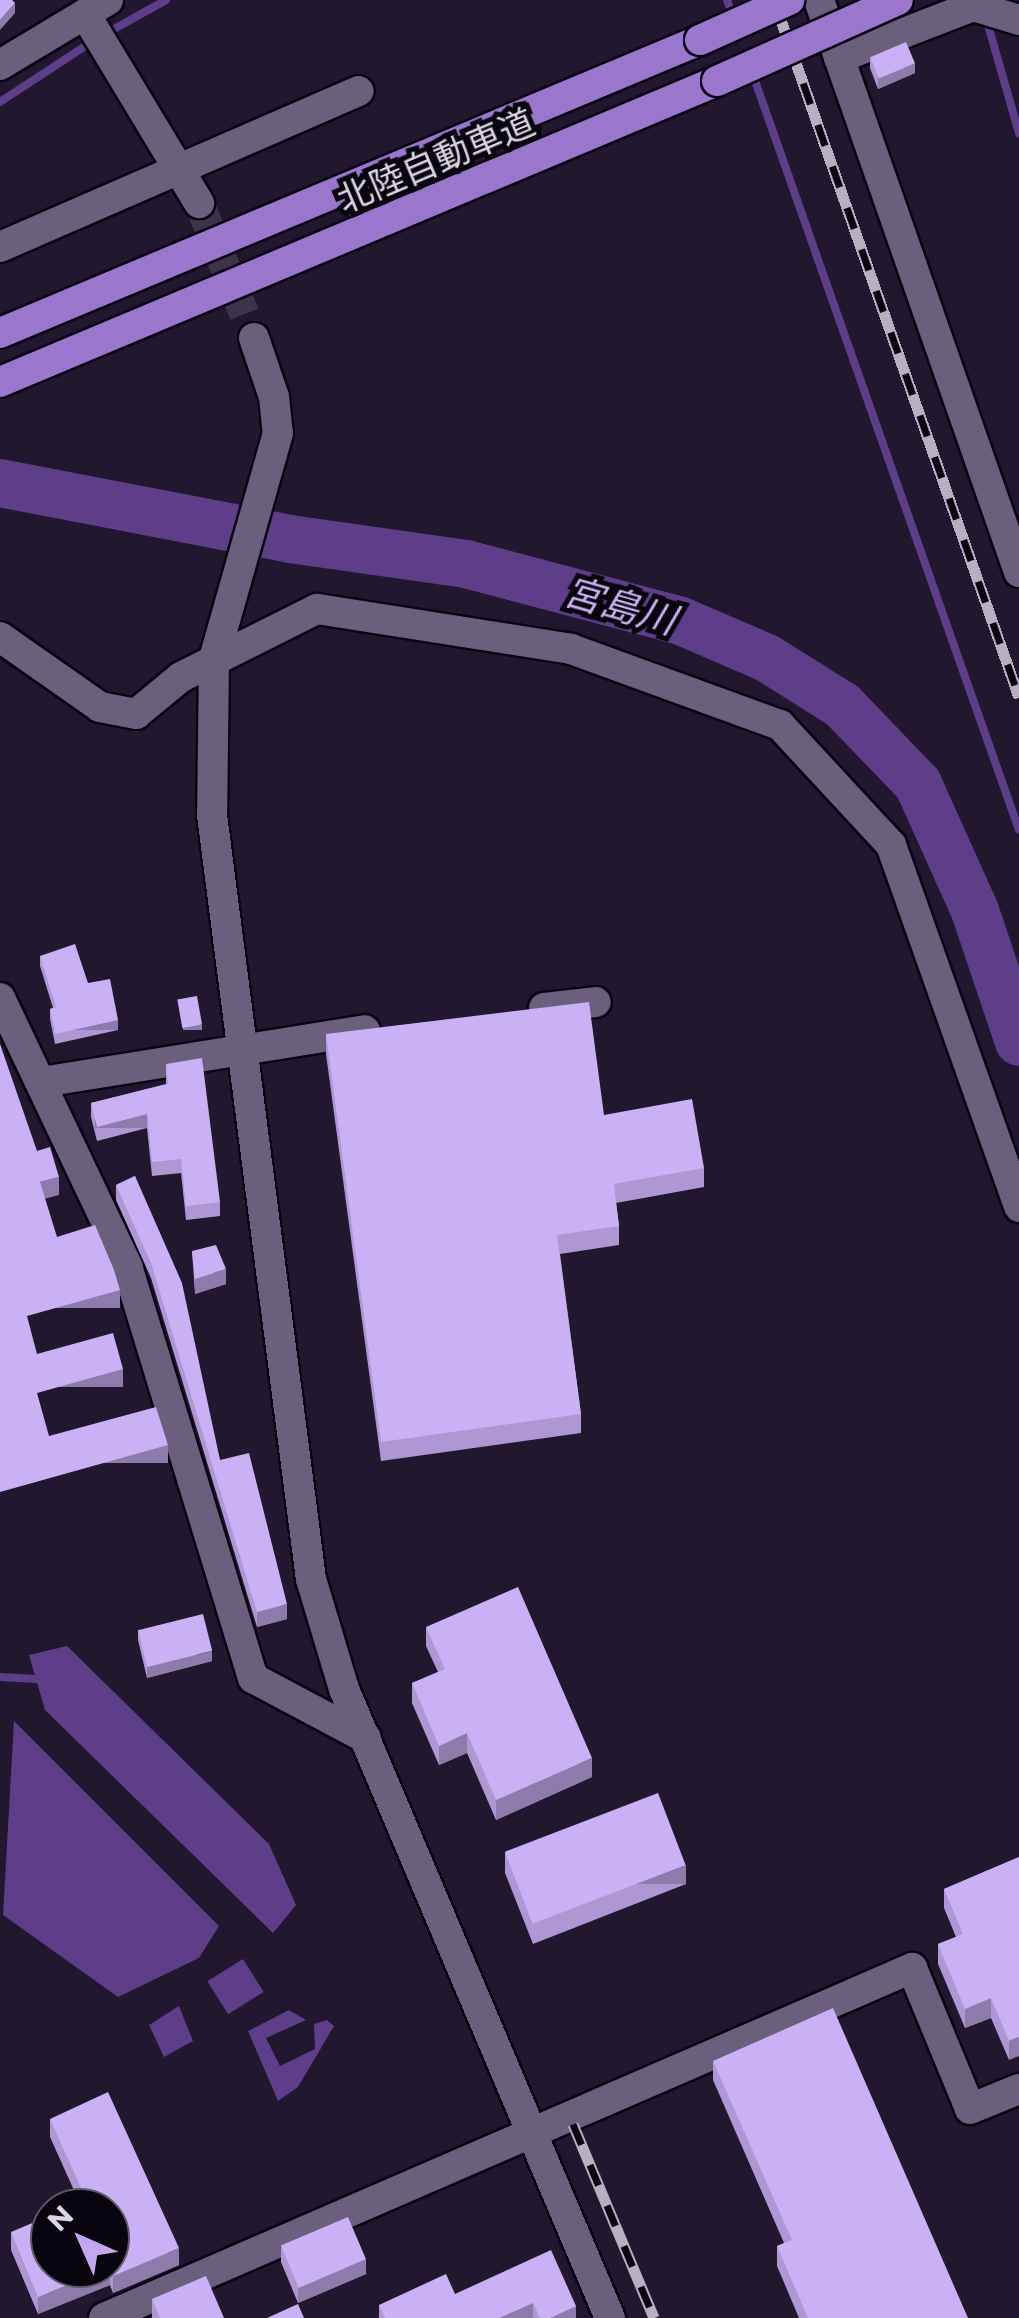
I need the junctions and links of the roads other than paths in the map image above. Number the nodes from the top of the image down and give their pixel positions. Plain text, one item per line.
1 (789, 0) edge
2 (819, 0) edge
3 (898, 0) edge
4 (96, 7) edge
5 (1019, 20) edge
6 (840, 58) junction
7 (0, 65) edge
8 (358, 91) dead end
9 (174, 169) junction
10 (199, 203) tunnel mouth
11 (0, 247) edge
12 (0, 333) edge
13 (254, 338) tunnel mouth
14 (0, 382) edge
15 (1019, 572) edge
16 (0, 637) edge
17 (214, 659) junction
18 (0, 998) edge
19 (596, 1002) dead end
20 (517, 1011) edge
21 (398, 1026) edge
22 (240, 1046) junction
23 (42, 1082) junction
24 (1019, 1207) edge
25 (366, 1738) junction
26 (1019, 2089) edge
27 (532, 2134) junction
28 (104, 2318) edge
29 (610, 2318) edge

1 - 12 highway, 北陸自動車道, bridge
2 - 6 street
3 - 14 highway, 北陸自動車道, bridge
4 - 7 street
4 - 9 street
5 - 6 street
6 - 15 street
8 - 9 street
9 - 10 street
9 - 11 street
13 - 17 street
16 - 17 street
17 - 22 street
17 - 24 street
18 - 23 street
19 - 20 street
21 - 22 street
22 - 23 street
22 - 25 street
23 - 25 street
25 - 27 street
26 - 27 street
27 - 28 street
27 - 29 street

